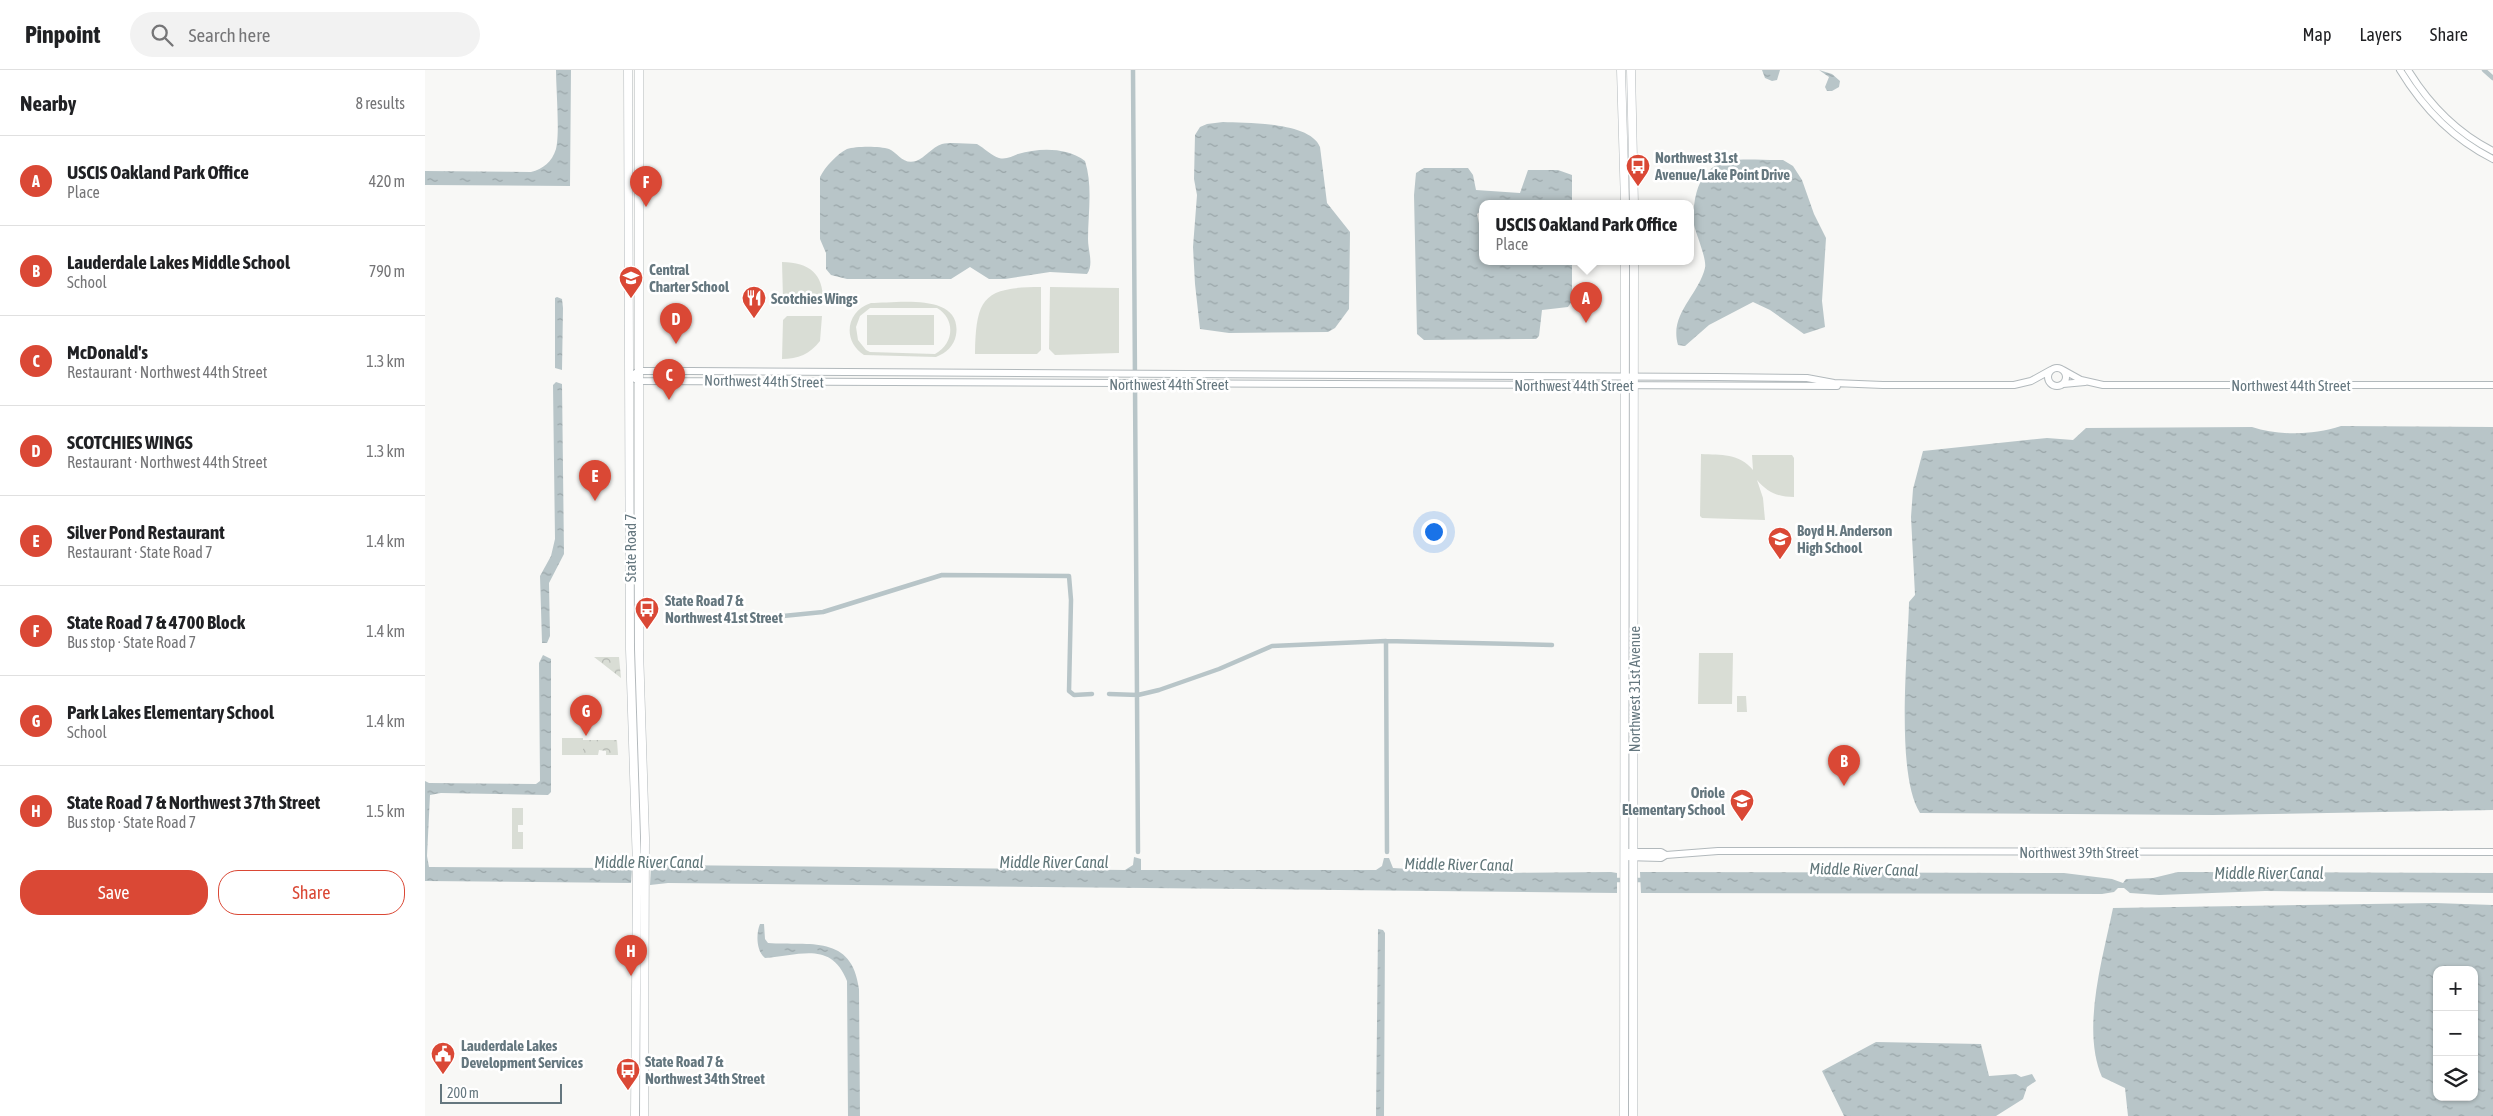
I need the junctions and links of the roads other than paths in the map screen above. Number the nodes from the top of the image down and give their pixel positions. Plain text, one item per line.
1 (628, 70) edge
2 (639, 70) edge
3 (1621, 70) edge
4 (1631, 70) edge
5 (2400, 70) edge
6 (2408, 70) edge
7 (2493, 151) edge
8 (2493, 159) edge
9 (1625, 200) edge
10 (1634, 200) edge
11 (1625, 265) edge
12 (1634, 265) edge
13 (2051, 370) junction
14 (2063, 370) junction
15 (639, 372) junction
16 (1171, 375) junction
17 (630, 376) junction
18 (1552, 376) junction
19 (639, 380) junction
20 (1626, 381) junction
21 (1635, 381) junction
22 (2031, 381) junction
23 (2089, 382) junction
24 (1171, 384) junction
25 (2052, 384) junction
26 (2063, 384) junction
27 (2493, 385) edge
28 (1552, 386) junction
29 (630, 474) junction
30 (639, 510) junction
31 (630, 513) junction
32 (639, 539) junction
33 (634, 765) junction
34 (644, 778) junction
35 (2493, 852) edge
36 (1629, 855) junction
37 (635, 1116) edge
38 (645, 1116) edge
39 (1624, 1116) edge
40 (1633, 1116) edge

1 - 17 main road, State Road 7
2 - 15 main road, State Road 7
3 - 9 main road
4 - 10 main road
5 - 8 street
6 - 7 street
11 - 20 main road, Northwest 31st Avenue
12 - 21 main road, Northwest 31st Avenue
13 - 14 street
13 - 22 street, Northwest 44th Street
13 - 25 street
14 - 23 street, Northwest 44th Street
14 - 26 street
15 - 16 street, Northwest 44th Street
15 - 17 street, Northwest 44th Street
15 - 19 main road, State Road 7
16 - 18 street, Northwest 44th Street
16 - 24 street
17 - 19 street, Northwest 44th Street
17 - 29 main road, State Road 7
18 - 20 street, Northwest 44th Street
18 - 28 street
19 - 24 street, Northwest 44th Street
19 - 30 main road, State Road 7
20 - 21 street, Northwest 44th Street
20 - 28 street, Northwest 44th Street
20 - 36 main road, Northwest 31st Avenue
21 - 22 street, Northwest 44th Street
21 - 36 main road, Northwest 31st Avenue
22 - 25 street, Northwest 44th Street
23 - 26 street, Northwest 44th Street
23 - 27 street, Northwest 44th Street
24 - 28 street, Northwest 44th Street
25 - 26 street
29 - 30 main road
29 - 31 main road, State Road 7
30 - 32 main road, State Road 7
31 - 32 main road
31 - 33 main road, State Road 7
32 - 34 main road, State Road 7
33 - 34 main road
33 - 37 main road, State Road 7
34 - 38 main road, State Road 7
35 - 36 street, Northwest 39th Street
36 - 39 main road, Northwest 31st Avenue
36 - 40 main road, Northwest 31st Avenue

